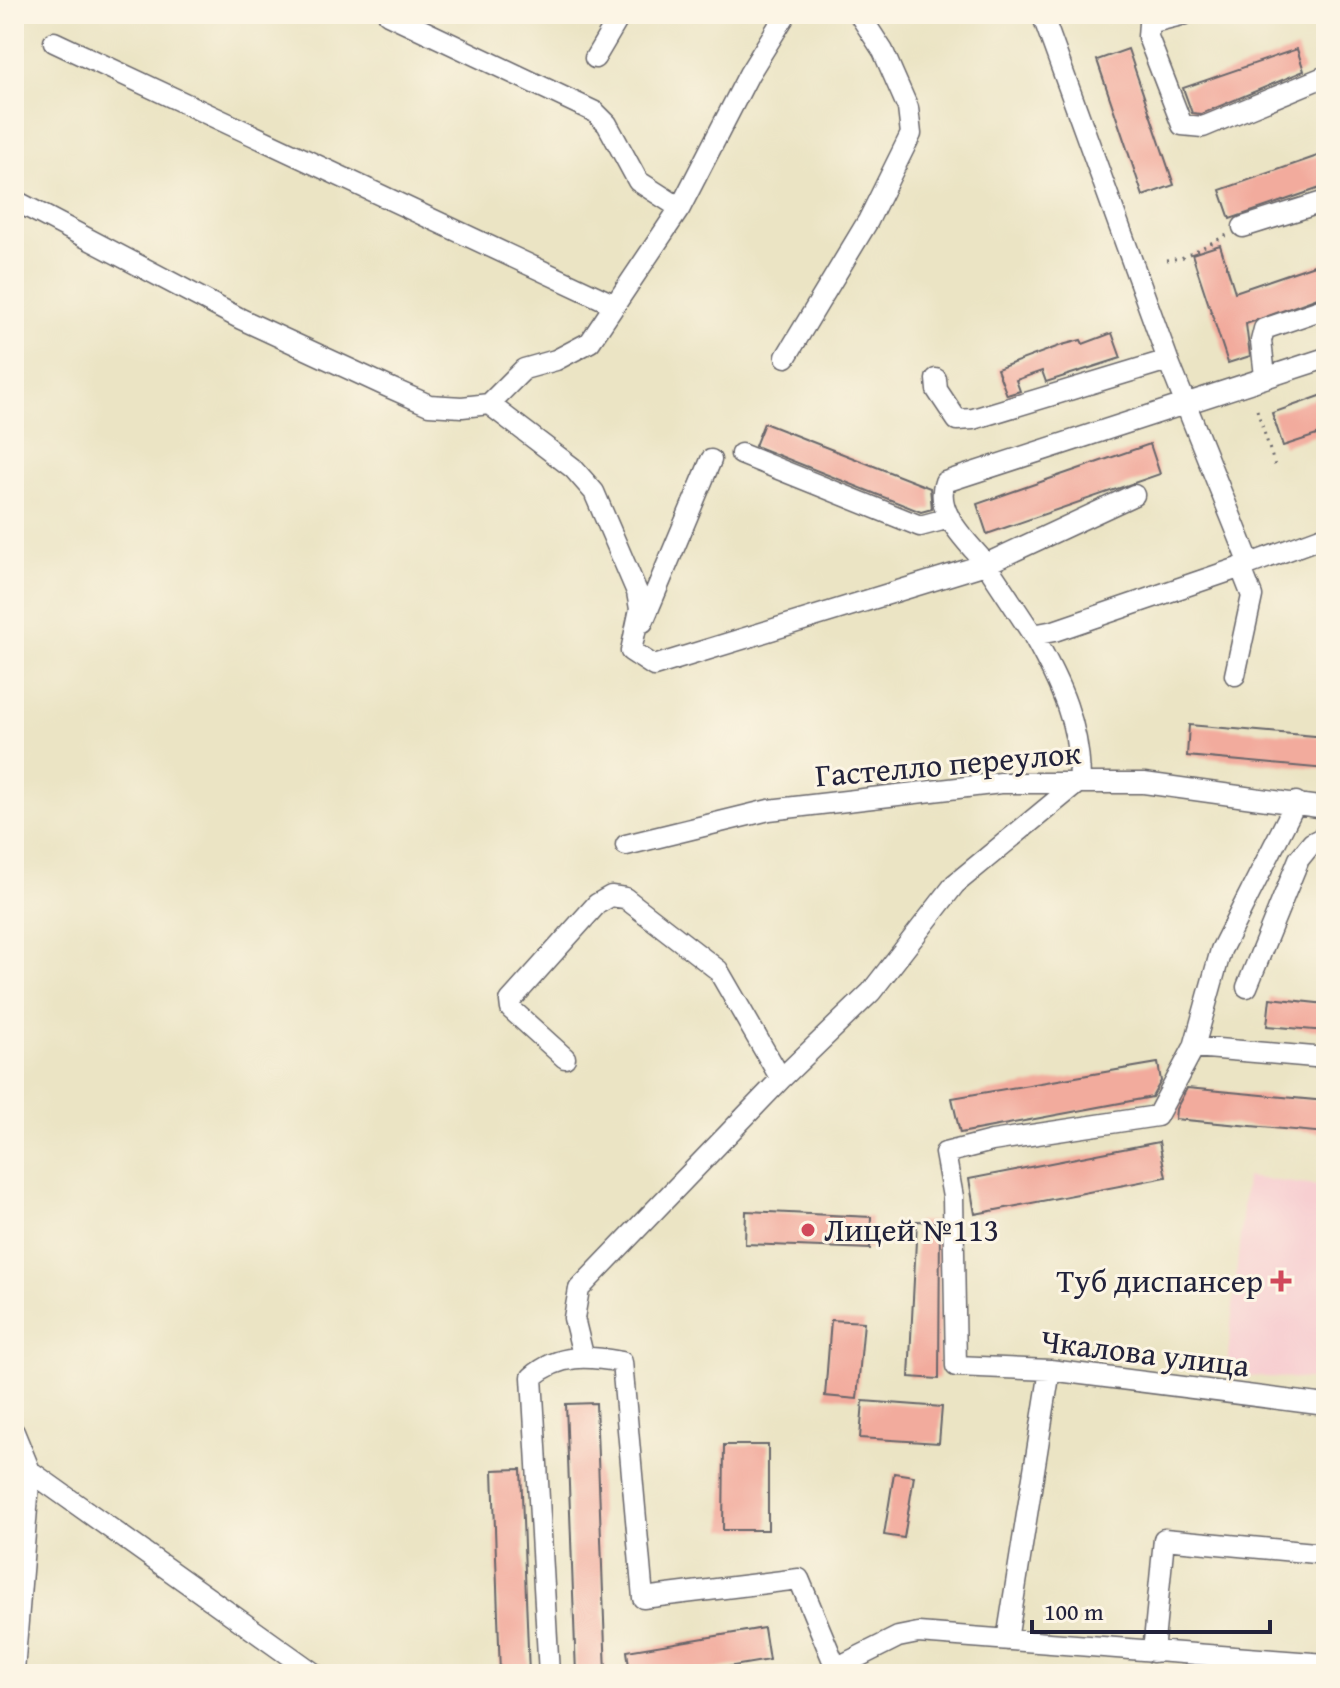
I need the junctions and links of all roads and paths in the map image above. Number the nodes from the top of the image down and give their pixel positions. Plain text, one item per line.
1 (388, 14) edge
2 (621, 14) edge
3 (786, 14) edge
4 (859, 14) edge
5 (1042, 14) edge
6 (1185, 14) edge
7 (54, 42) dead end
8 (595, 58) dead end
9 (1326, 76) edge
10 (14, 200) edge
11 (1326, 201) edge
12 (680, 208) junction
13 (1243, 227) joint
14 (1166, 260) dead end
15 (615, 305) junction
16 (1326, 308) edge
17 (786, 357) dead end
18 (1326, 358) edge
19 (1168, 360) junction
20 (1265, 376) junction
21 (936, 379) dead end
22 (489, 404) junction
23 (1186, 404) junction
24 (1257, 410) dead end
25 (741, 454) dead end
26 (711, 460) dead end
27 (1276, 469) dead end
28 (1134, 495) dead end
29 (950, 518) junction
30 (1326, 536) edge
31 (986, 564) junction
32 (1246, 566) junction
33 (1033, 635) junction
34 (631, 651) junction
35 (1235, 675) dead end
36 (1080, 781) junction
37 (1296, 802) junction
38 (1326, 808) edge
39 (1326, 836) edge
40 (626, 845) dead end
41 (1247, 987) dead end
42 (1194, 1047) junction
43 (565, 1058) dead end
44 (1326, 1058) edge
45 (781, 1079) junction
46 (583, 1355) junction
47 (1050, 1370) junction
48 (1326, 1405) edge
49 (14, 1432) edge
50 (30, 1471) junction
51 (1326, 1554) edge
52 (18, 1568) edge
53 (1007, 1640) junction
54 (1153, 1652) junction
55 (1326, 1664) edge
56 (14, 1671) edge
57 (831, 1671) edge
58 (315, 1674) edge
59 (549, 1674) edge

1 - 12 street
2 - 8 street
3 - 12 street
4 - 17 street
5 - 19 street
6 - 9 street
7 - 15 street
10 - 22 street
11 - 13 street
12 - 15 street
13 - 14 path
15 - 22 street
16 - 20 street
18 - 20 street
19 - 21 street
19 - 23 street
20 - 23 street
22 - 34 street
23 - 29 street
23 - 32 street
24 - 27 path
25 - 29 street
26 - 34 street
28 - 31 street
29 - 31 street
30 - 32 street
31 - 33 street
31 - 34 street
32 - 33 street
32 - 35 street
33 - 36 street
36 - 37 street, Гастелло переулок
36 - 40 street, Гастелло переулок
36 - 45 street
37 - 38 street, Гастелло переулок
37 - 42 street
39 - 41 street
42 - 44 street
42 - 47 street, Чкалова улица
43 - 45 street
45 - 46 street
46 - 57 street
46 - 59 street
47 - 48 street, Чкалова улица
47 - 53 street
49 - 50 street
50 - 52 street
50 - 58 street
51 - 54 street
52 - 56 street
53 - 54 street
53 - 57 street
54 - 55 street

